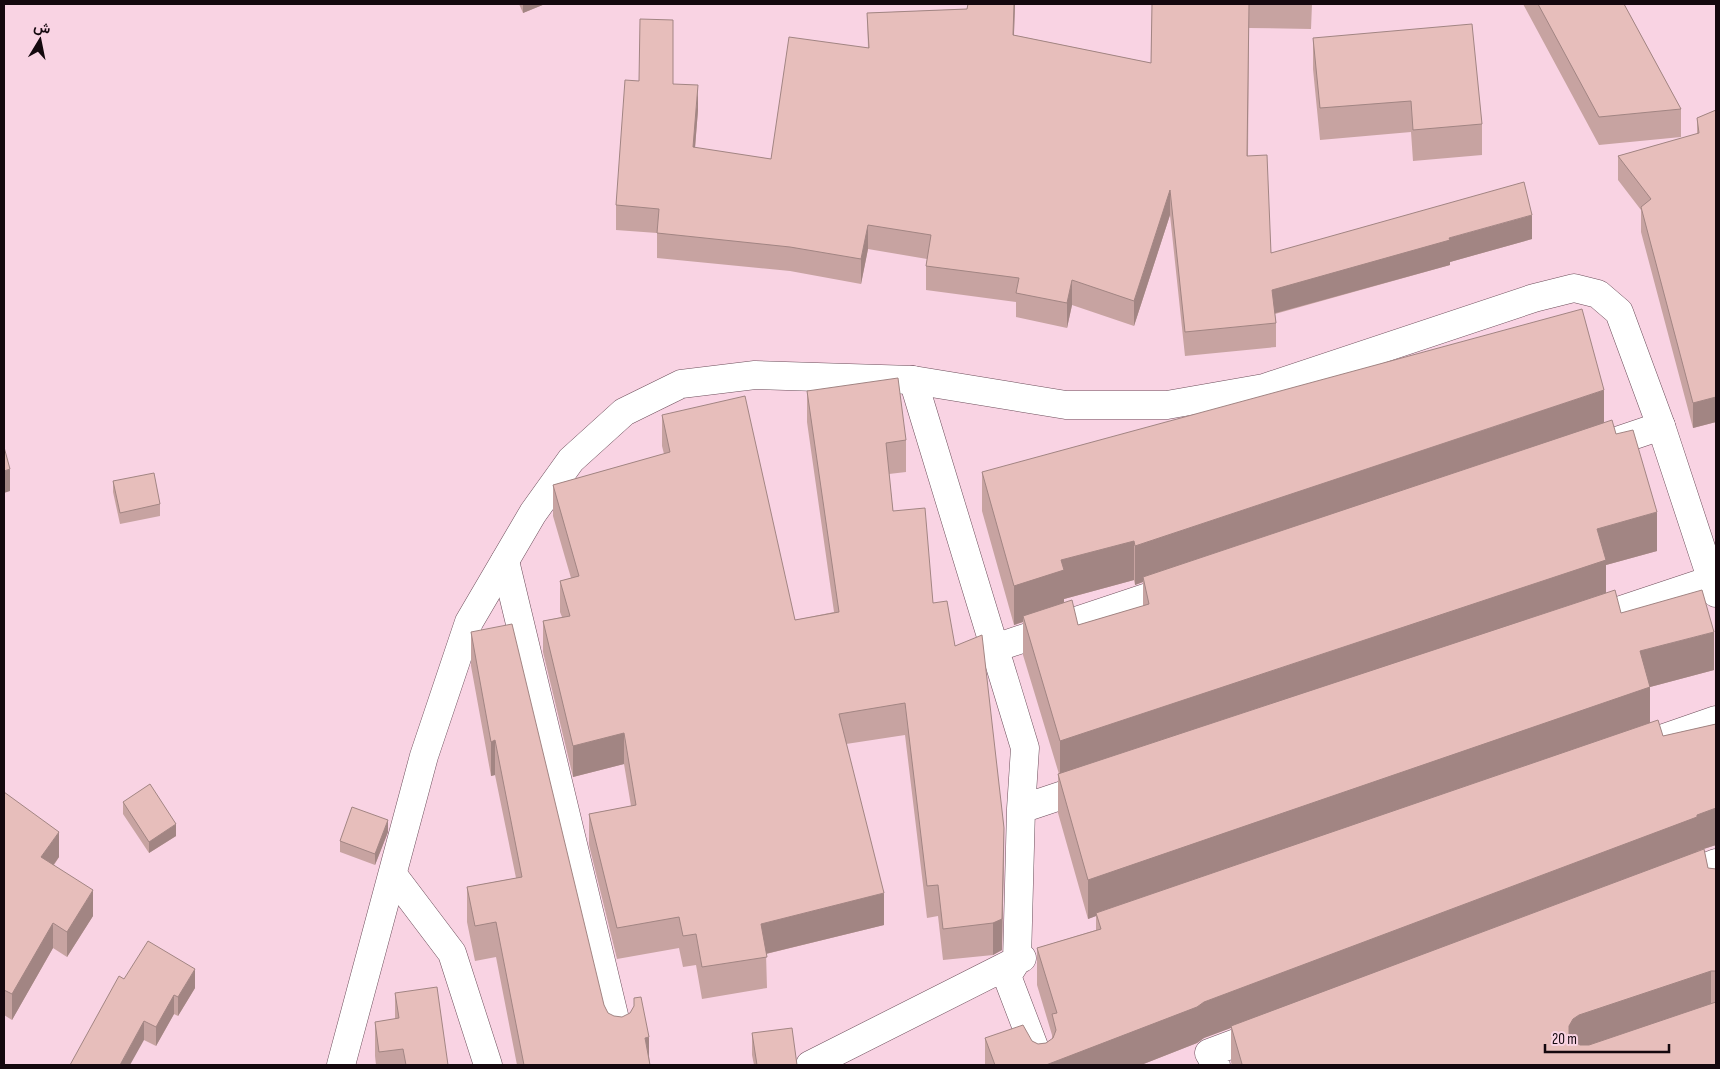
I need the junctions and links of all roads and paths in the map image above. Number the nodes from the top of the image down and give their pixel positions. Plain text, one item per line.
1 (913, 380) junction
2 (1661, 426) junction
3 (1577, 454) edge
4 (504, 561) junction
5 (1202, 579) edge
6 (1714, 586) edge
7 (1560, 630) edge
8 (995, 648) junction
9 (1716, 720) edge
10 (1622, 752) edge
11 (1116, 778) edge
12 (1022, 809) junction
13 (1716, 863) edge
14 (393, 874) junction
15 (1652, 888) edge
16 (1045, 950) edge
17 (1017, 960) junction
18 (1292, 1022) edge
19 (619, 1036) edge
20 (341, 1065) edge
21 (488, 1065) edge
22 (810, 1065) edge
23 (1041, 1065) edge
24 (1216, 1065) edge

1 - 2 street
1 - 4 street
1 - 8 street
2 - 3 street
2 - 6 street
4 - 14 street
4 - 19 street
5 - 8 street
6 - 7 street
8 - 12 street
9 - 10 street
11 - 12 street
12 - 17 street
13 - 15 street
14 - 20 street
14 - 21 street
16 - 17 street
17 - 22 street
17 - 23 street
18 - 24 street

